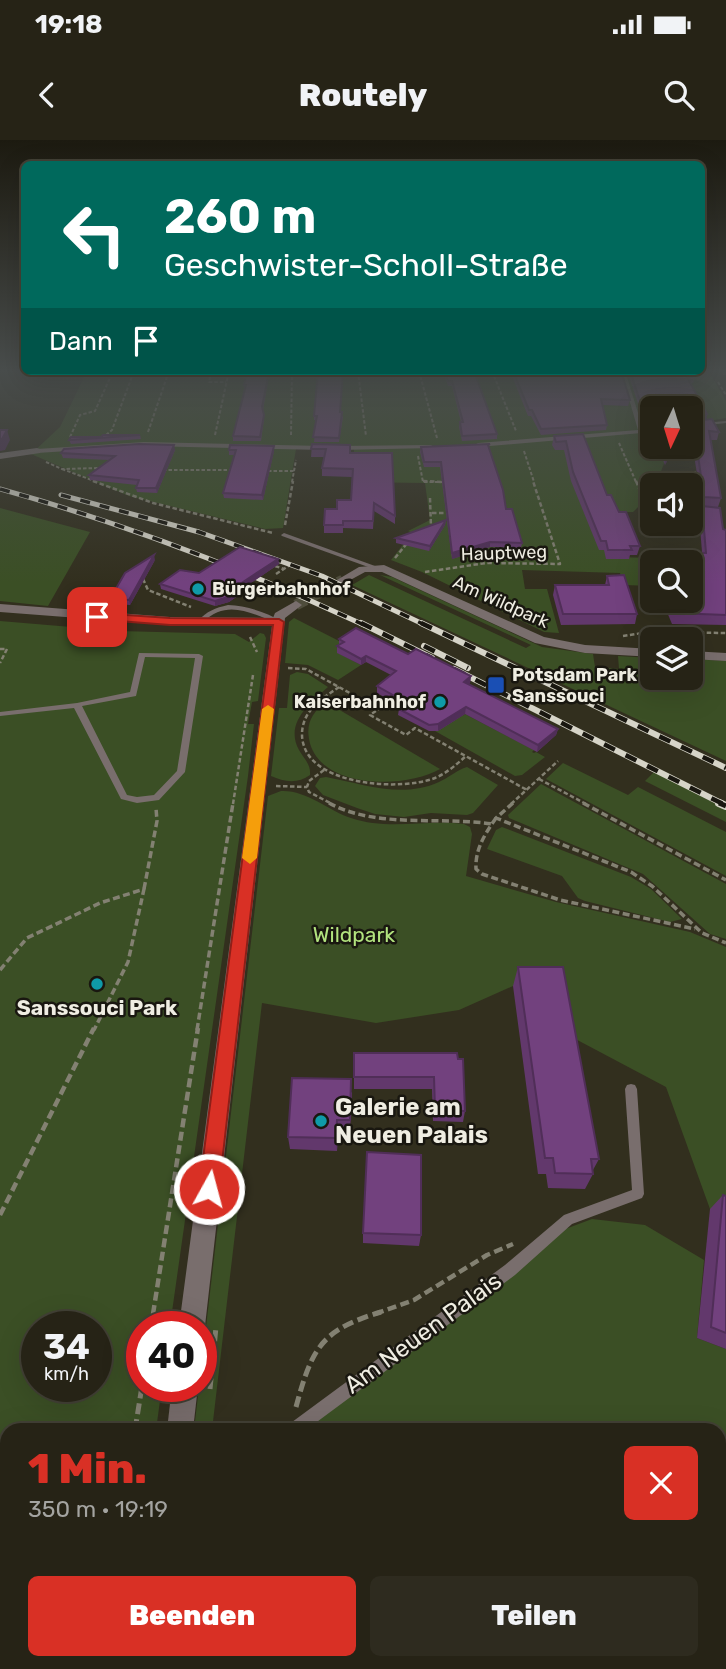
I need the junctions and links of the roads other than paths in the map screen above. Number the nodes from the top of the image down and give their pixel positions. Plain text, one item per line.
1 (564, 439) edge
2 (466, 446) edge
3 (439, 447) edge
4 (37, 451) joint
5 (0, 456) edge
6 (284, 535) road end
7 (373, 567) junction
8 (343, 580) tunnel mouth
9 (296, 606) tunnel mouth
10 (0, 608) edge
11 (279, 622) junction
12 (640, 652) edge
13 (703, 656) edge
14 (726, 657) edge
15 (77, 705) junction
16 (0, 714) edge
17 (631, 1089) dead end
18 (194, 1311) edge
19 (183, 1402) edge
20 (181, 1423) edge
21 (302, 1423) edge

1 - 2 lane
3 - 4 lane
4 - 5 street
6 - 7 lane
7 - 8 street
7 - 12 street, Am Wildpark
9 - 11 street
10 - 11 street
11 - 18 street
13 - 14 street
15 - 15 lane
15 - 16 lane
17 - 21 lane, Am Neuen Palais
19 - 20 street

